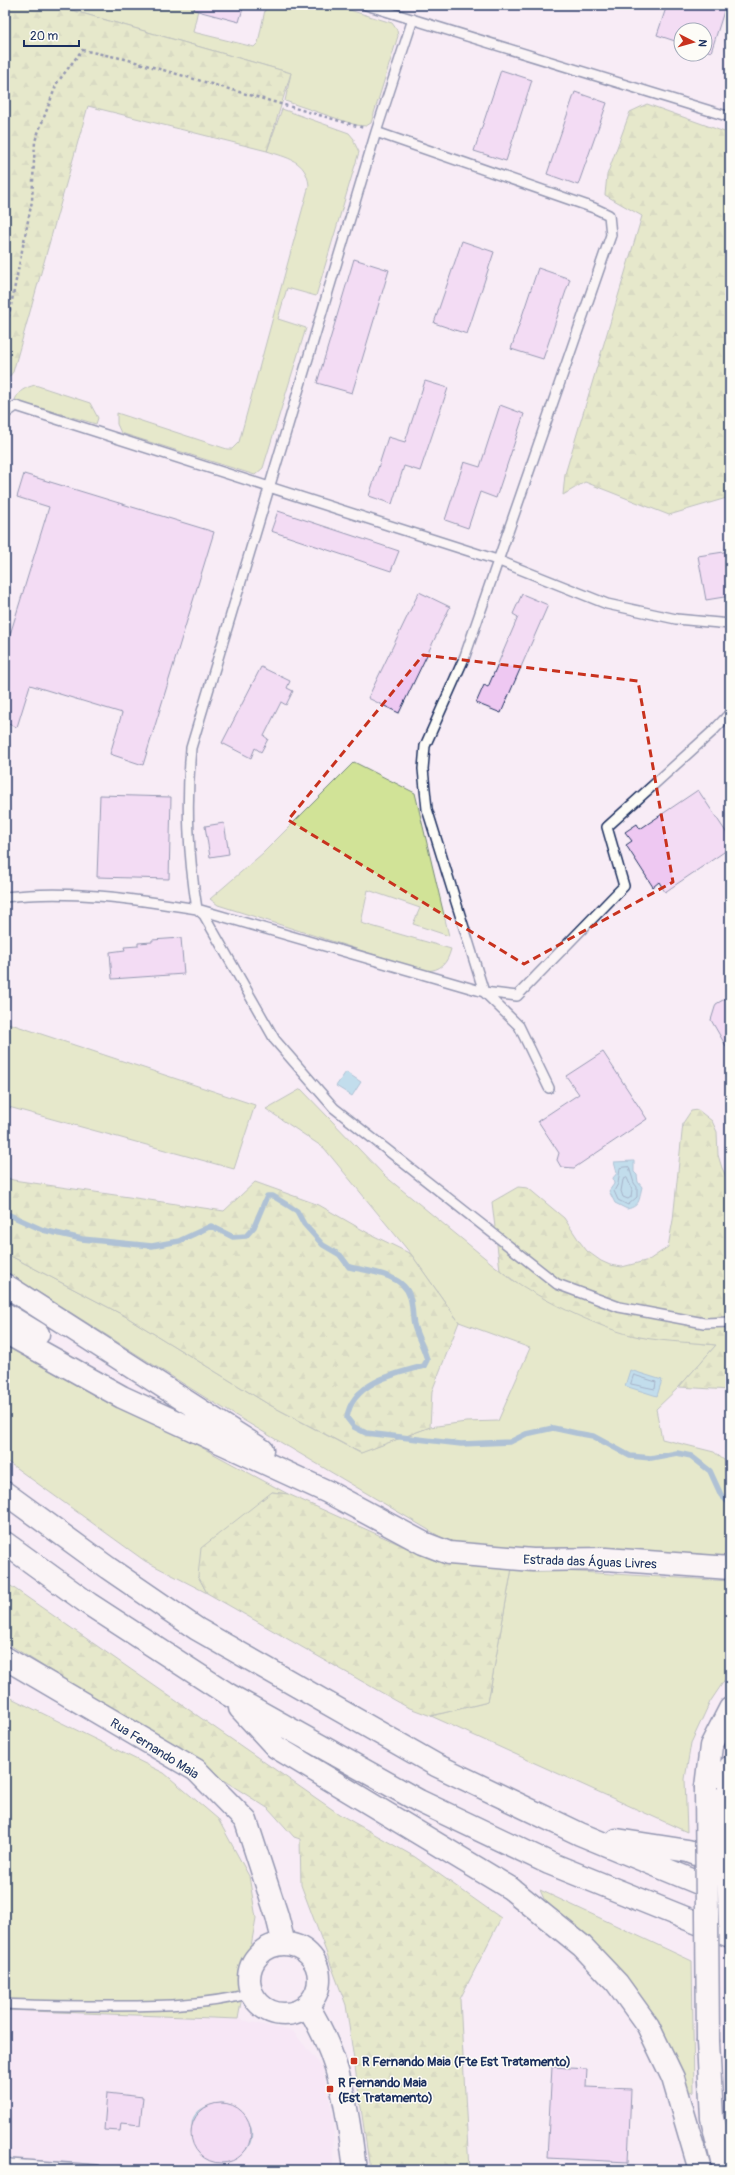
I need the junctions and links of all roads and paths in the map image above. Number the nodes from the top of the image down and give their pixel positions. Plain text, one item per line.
1 (366, 5) edge
2 (413, 19) junction
3 (730, 117) edge
4 (376, 132) junction
5 (5, 335) edge
6 (5, 414) edge
7 (271, 487) junction
8 (497, 560) junction
9 (730, 624) edge
10 (730, 713) edge
11 (5, 897) edge
12 (197, 909) junction
13 (484, 992) junction
14 (549, 1088) dead end
15 (5, 1285) edge
16 (5, 1314) edge
17 (730, 1322) edge
18 (5, 1332) edge
19 (221, 1443) junction
20 (328, 1492) junction
21 (5, 1493) edge
22 (5, 1543) edge
23 (730, 1568) edge
24 (5, 1658) edge
25 (229, 1695) junction
26 (730, 1709) edge
27 (730, 1767) edge
28 (580, 1834) junction
29 (730, 1867) edge
30 (730, 1895) edge
31 (730, 1924) edge
32 (730, 1936) edge
33 (284, 1944) junction
34 (252, 1993) junction
35 (5, 2004) edge
36 (307, 2005) junction
37 (5, 2162) edge
38 (97, 2170) edge
39 (355, 2170) edge
40 (700, 2170) edge
41 (724, 2170) edge

1 - 2 lane
2 - 3 lane
2 - 4 lane
4 - 5 path
4 - 7 lane
4 - 8 lane
6 - 7 lane
7 - 8 lane
7 - 12 lane
8 - 9 lane
8 - 13 lane
10 - 13 lane
11 - 12 lane
12 - 13 lane
12 - 17 lane
13 - 14 lane
15 - 20 main road
16 - 19 main road
18 - 19 main road
19 - 20 main road
20 - 23 main road, Estrada das Águas Livres
21 - 28 main road
22 - 25 main road
24 - 33 main road, Rua Fernando Maia
25 - 32 main road
25 - 40 main road
26 - 41 main road, bridge
27 - 31 main road, bridge
28 - 29 main road
28 - 30 main road
33 - 34 main road
33 - 36 main road
34 - 35 lane
34 - 36 main road
36 - 39 main road
37 - 38 lane

